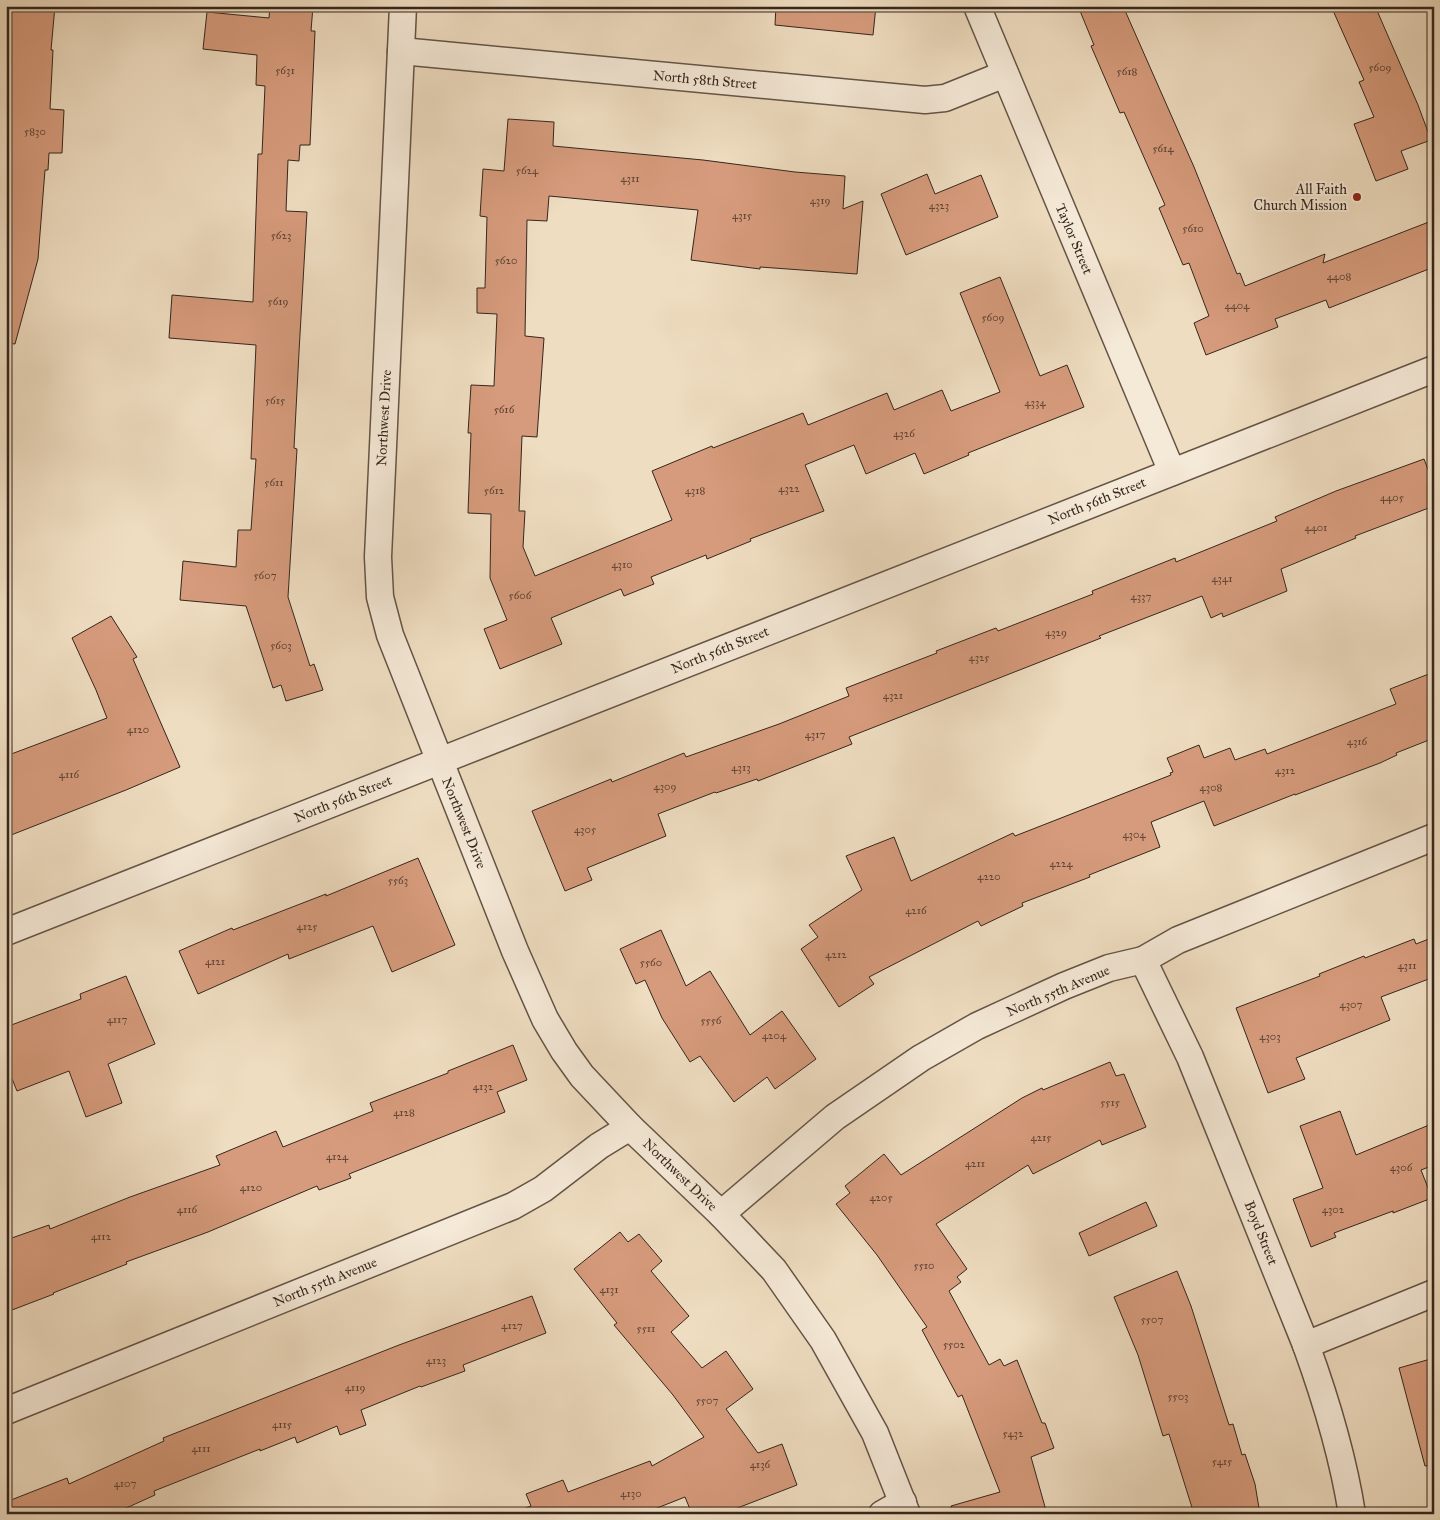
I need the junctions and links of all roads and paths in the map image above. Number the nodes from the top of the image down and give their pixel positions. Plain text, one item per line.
1 (402, 6) edge
2 (977, 6) edge
3 (401, 51) junction
4 (1005, 74) junction
5 (1434, 369) edge
6 (1172, 472) junction
7 (440, 761) junction
8 (1434, 837) edge
9 (6, 932) edge
10 (1143, 960) junction
11 (630, 1128) junction
12 (721, 1214) junction
13 (1434, 1293) edge
14 (1306, 1345) junction
15 (6, 1411) edge
16 (897, 1510) edge
17 (1352, 1514) edge

1 - 3 street, Northwest Drive
2 - 4 street, Taylor Street
3 - 4 street, North 58th Street
3 - 7 street, Northwest Drive
4 - 6 street, Taylor Street
5 - 6 street, North 56th Street
6 - 7 street, North 56th Street
7 - 9 street, North 56th Street
7 - 11 street, Northwest Drive
8 - 10 street, North 55th Avenue
10 - 12 street, North 55th Avenue
10 - 14 street, Boyd Street
11 - 12 street, Northwest Drive
11 - 15 street, North 55th Avenue
12 - 16 street, Northwest Drive
13 - 14 street
14 - 17 street, Boyd Street

